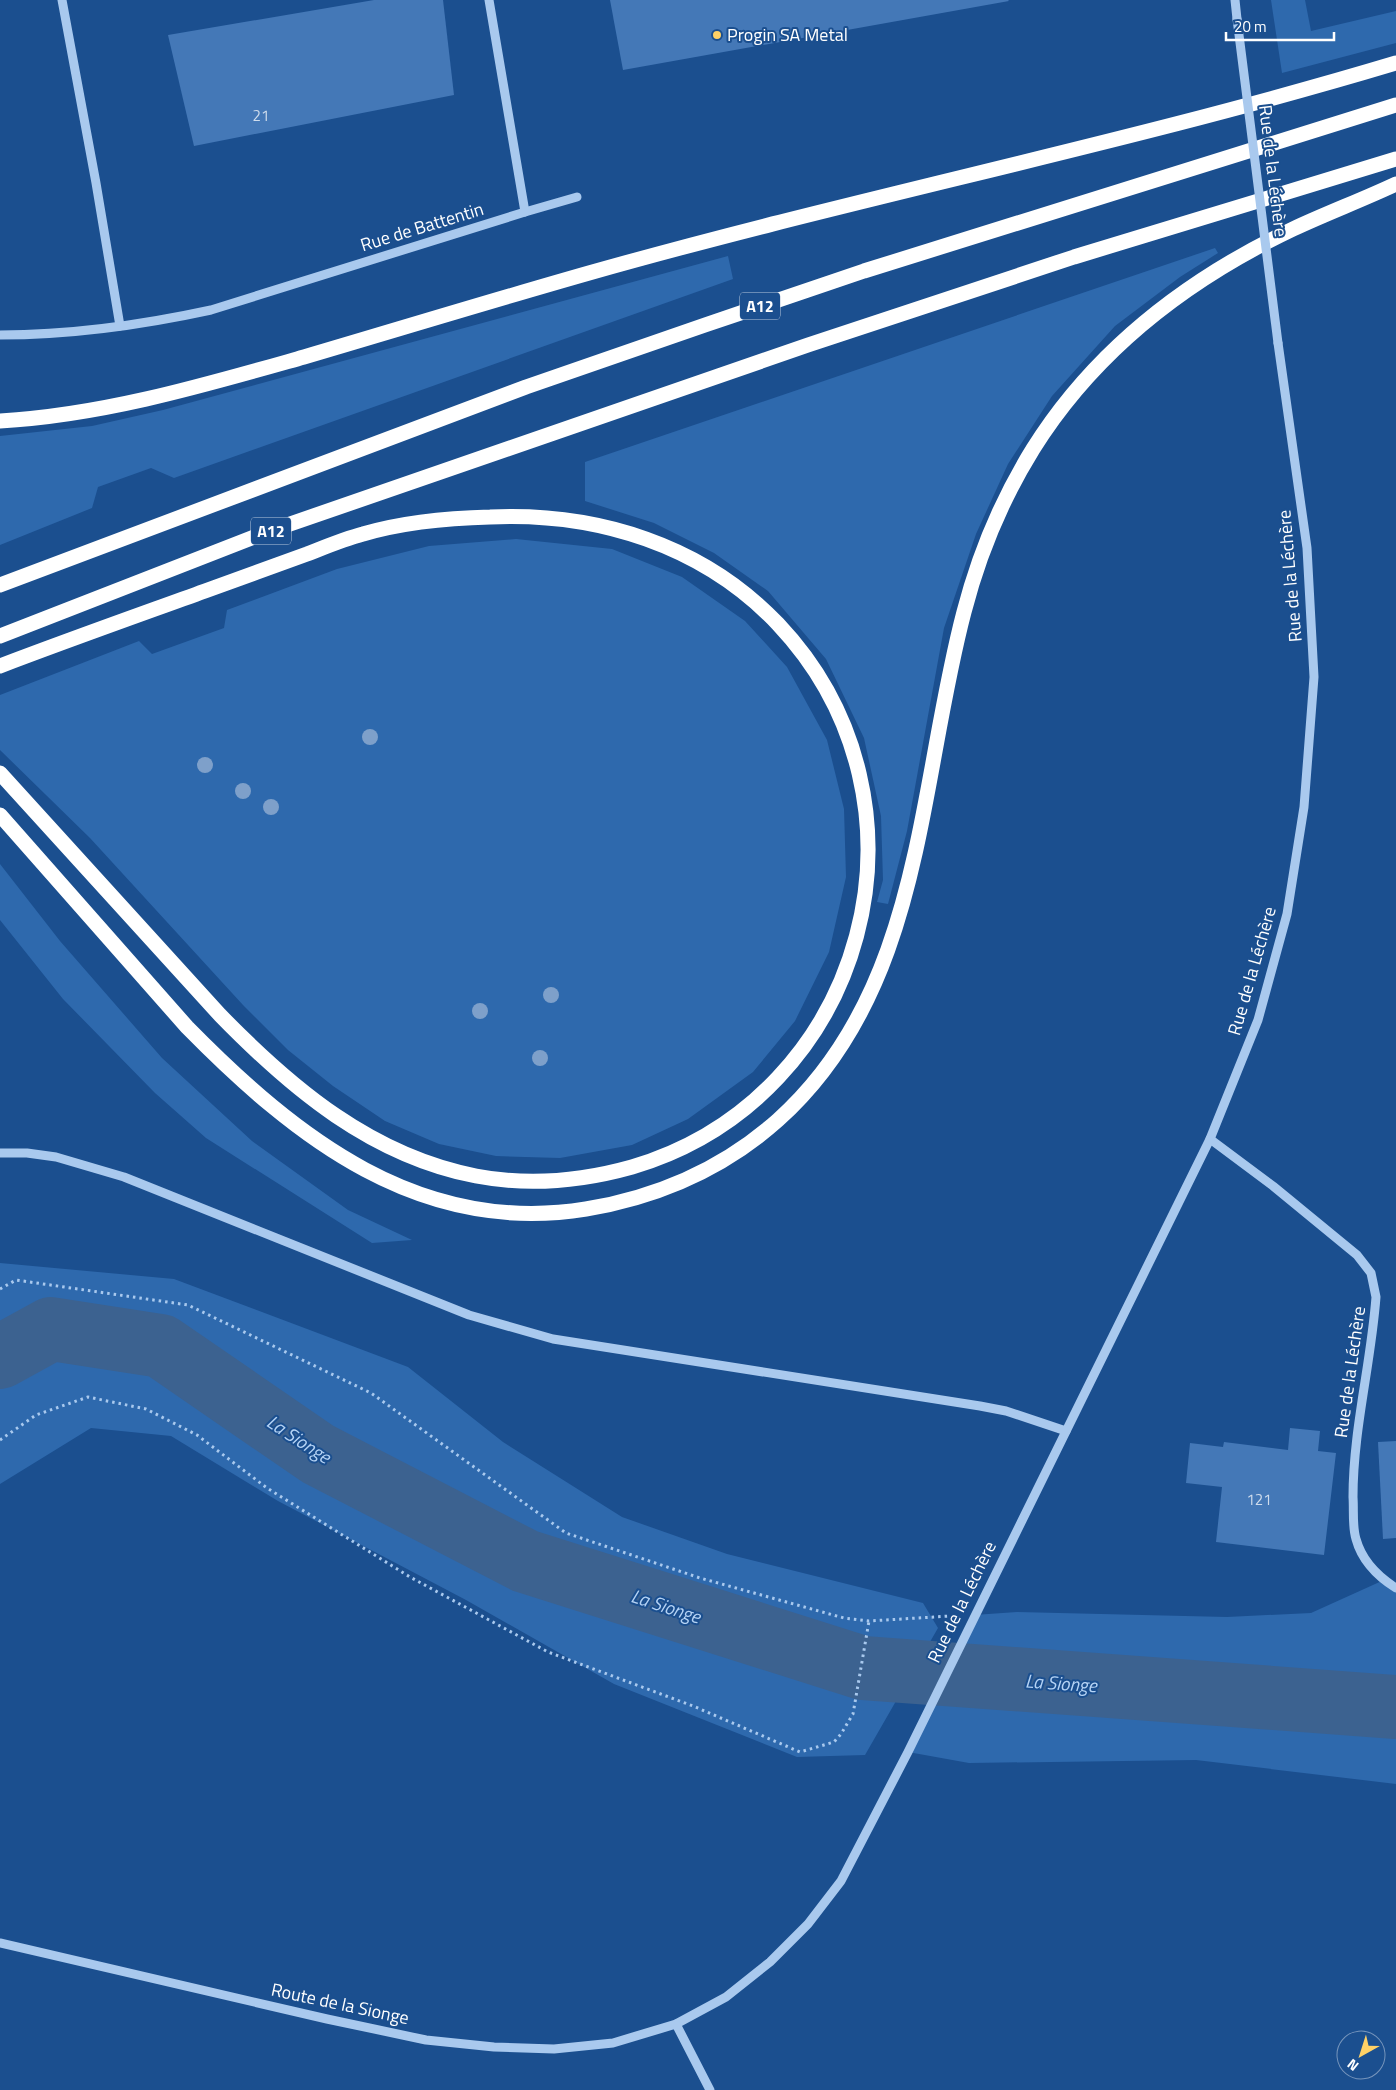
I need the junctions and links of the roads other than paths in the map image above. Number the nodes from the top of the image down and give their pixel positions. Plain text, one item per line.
1 (62, 0) edge
2 (489, 0) edge
3 (1235, 0) edge
4 (1396, 63) edge
5 (1396, 105) edge
6 (1396, 159) edge
7 (1396, 184) edge
8 (577, 197) dead end
9 (525, 212) junction
10 (120, 326) junction
11 (0, 335) edge
12 (0, 421) edge
13 (0, 585) edge
14 (0, 636) edge
15 (0, 666) edge
16 (0, 773) edge
17 (0, 815) edge
18 (1210, 1139) junction
19 (0, 1153) edge
20 (1066, 1431) junction
21 (1396, 1588) edge
22 (0, 1943) edge
23 (676, 2024) junction
24 (710, 2090) edge

1 - 10 street
2 - 9 street
3 - 18 street, Rue de la Léchère, bridge
4 - 12 highway
5 - 13 highway, A12
6 - 14 highway, A12
7 - 17 highway
8 - 9 street, Rue de Battentin
9 - 10 street, Rue de Battentin
10 - 11 street, Rue de Battentin
15 - 16 highway
18 - 20 street, Rue de la Léchère
18 - 21 street, Rue de la Léchère
19 - 20 street
20 - 23 street, Rue de la Léchère
22 - 23 street, Route de la Sionge
23 - 24 street

